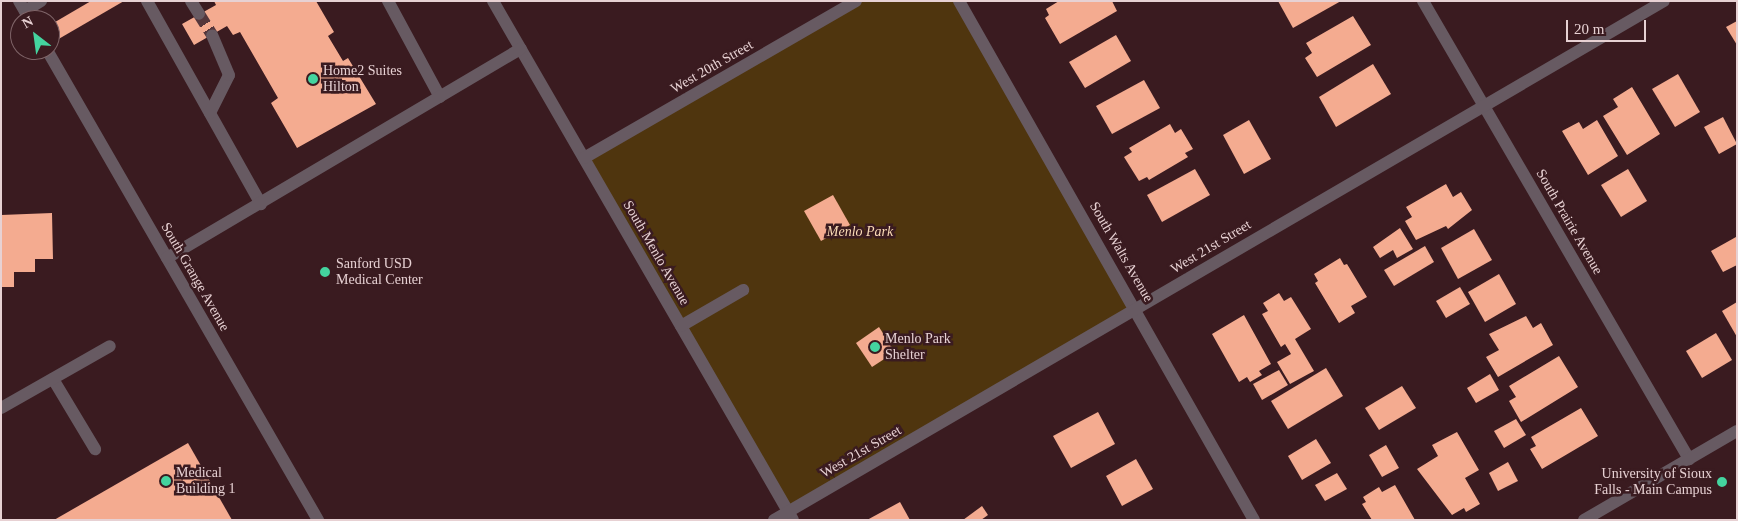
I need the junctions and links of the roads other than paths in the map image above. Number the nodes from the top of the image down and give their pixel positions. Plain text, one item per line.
1 (41, 1) edge
2 (148, 1) edge
3 (191, 1) edge
4 (388, 1) edge
5 (493, 1) edge
6 (856, 1) edge
7 (959, 1) edge
8 (1423, 1) edge
9 (1664, 1) edge
10 (27, 10) edge
11 (199, 14) tunnel mouth
12 (212, 35) tunnel mouth
13 (521, 49) junction
14 (53, 60) edge
15 (440, 97) junction
16 (1484, 104) junction
17 (210, 113) junction
18 (584, 158) junction
19 (260, 204) junction
20 (167, 258) junction
21 (743, 290) dead end
22 (1136, 309) junction
23 (681, 326) junction
24 (110, 346) dead end
25 (53, 379) junction
26 (1, 408) edge
27 (1737, 431) edge
28 (94, 450) dead end
29 (1689, 459) junction
30 (790, 516) edge
31 (318, 520) edge
32 (774, 520) edge
33 (1254, 520) edge
34 (1584, 520) edge

1 - 10 street
2 - 17 street
3 - 11 street
4 - 15 street
5 - 13 street, South Menlo Avenue
6 - 18 street, West 20th Street
7 - 22 street, South Walts Avenue
8 - 16 street, South Prairie Avenue
9 - 16 street, West 21st Street
12 - 17 street
13 - 15 street
13 - 18 street, South Menlo Avenue
14 - 20 street, South Grange Avenue
15 - 19 street
16 - 22 street, West 21st Street
16 - 29 street, South Prairie Avenue
17 - 19 street
18 - 23 street, South Menlo Avenue
19 - 20 street
20 - 31 street, South Grange Avenue
21 - 23 street
22 - 30 street, West 21st Street
22 - 33 street, South Walts Avenue
23 - 30 street, South Menlo Avenue
24 - 25 street
25 - 26 street
25 - 28 street
27 - 29 street
29 - 34 street
30 - 32 street, West 21st Street

